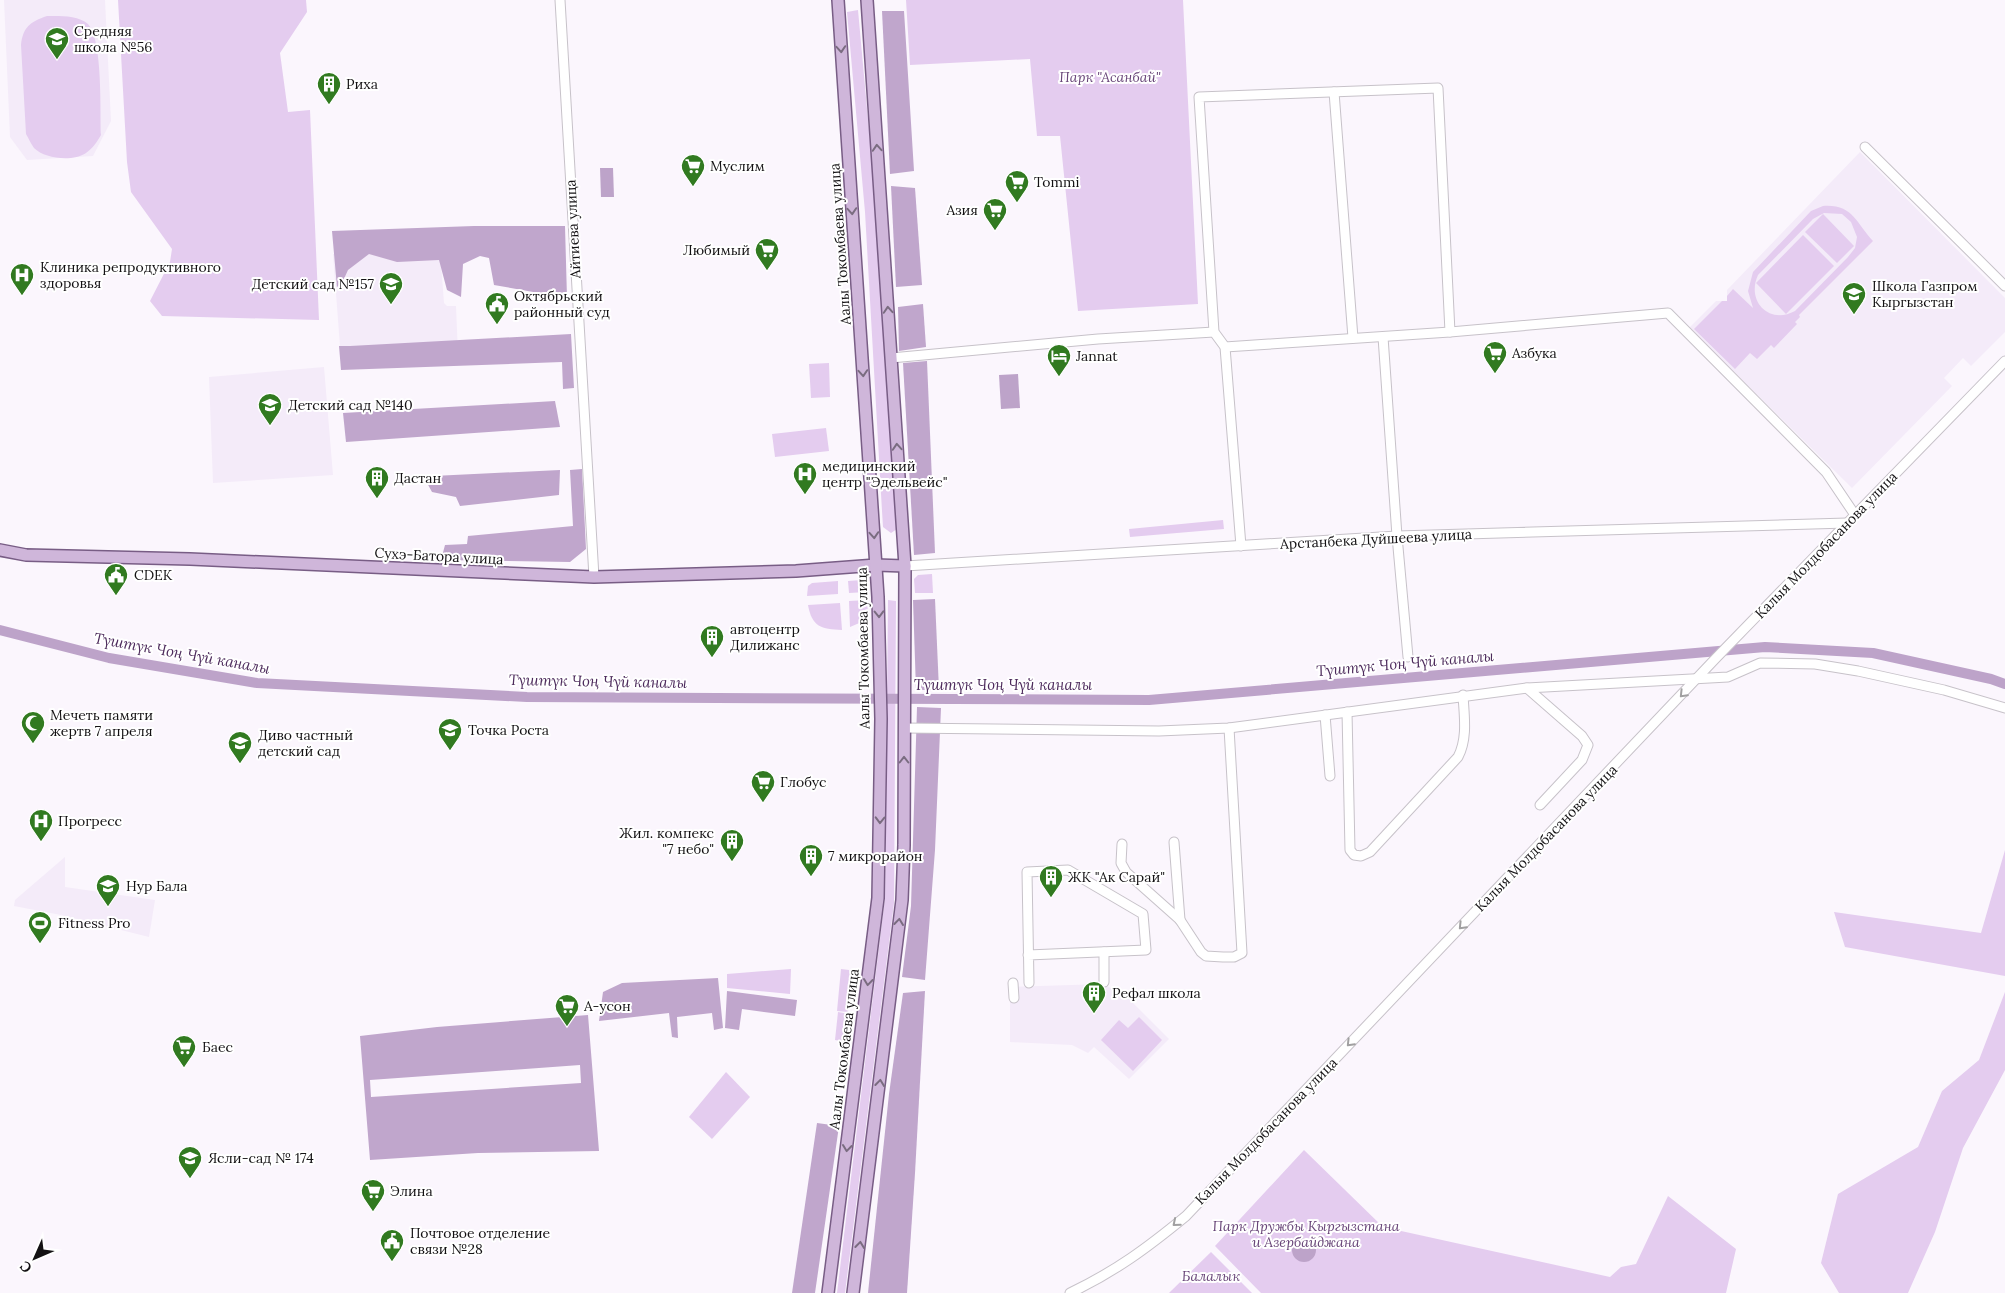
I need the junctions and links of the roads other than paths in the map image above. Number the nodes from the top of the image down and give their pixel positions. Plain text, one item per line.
1 (560, 0) edge
2 (838, 0) edge
3 (867, 0) edge
4 (1334, 92) junction
5 (1865, 147) dead end
6 (2005, 286) edge
7 (1214, 332) junction
8 (1450, 332) junction
9 (1383, 337) junction
10 (1353, 338) junction
11 (1225, 347) junction
12 (891, 358) junction
13 (2005, 361) edge
14 (1855, 515) junction
15 (1847, 523) junction
16 (1397, 536) junction
17 (1240, 546) junction
18 (0, 550) edge
19 (876, 565) junction
20 (905, 566) junction
21 (594, 577) junction
22 (1408, 657) dead end
23 (1698, 678) junction
24 (1527, 688) junction
25 (1463, 695) junction
26 (2005, 708) edge
27 (1347, 712) junction
28 (1325, 715) junction
29 (904, 723) junction
30 (1229, 728) junction
31 (1330, 776) dead end
32 (1540, 805) dead end
33 (1174, 842) dead end
34 (1122, 844) dead end
35 (1180, 920) junction
36 (1104, 952) junction
37 (1028, 955) junction
38 (1104, 982) dead end
39 (1013, 983) dead end
40 (1029, 983) dead end
41 (1014, 998) dead end
42 (828, 1293) edge
43 (853, 1293) edge
44 (1070, 1293) edge

1 - 21 street, Айтиева улица
2 -> 19 main road, Аалы Токомбаева улица
12 -> 3 main road
4 - 7 street
4 - 8 street
4 - 10 street
5 - 6 street
7 - 11 street
7 - 12 street
8 - 9 street
8 - 14 street
9 - 10 street
9 - 16 street
10 - 11 street
11 - 17 street
20 -> 12 main road
13 - 14 street, Калыя Молдобасанова улица
14 - 15 street, Калыя Молдобасанова улица
15 - 16 street, Арстанбека Дуйшеева улица
15 - 23 street, Калыя Молдобасанова улица
16 - 17 street, Арстанбека Дуйшеева улица
16 - 22 street
17 - 20 street, Арстанбека Дуйшеева улица
18 - 21 main road, Сухэ-Батора улица
19 - 20 main road, Сухэ-Батора улица
19 - 21 main road, Сухэ-Батора улица
19 -> 42 main road, Аалы Токомбаева улица
20 - 29 main road
23 - 24 street
23 - 26 street
23 -> 44 street, Калыя Молдобасанова улица
24 - 25 street
24 - 32 street
25 - 27 street
25 - 27 street
27 - 28 street
28 - 30 street
28 - 31 street
29 - 30 street
43 -> 29 main road
30 - 35 street
33 - 35 street
34 - 35 street
36 - 37 street
36 - 37 street
36 - 38 street
37 - 40 street
39 - 41 street

